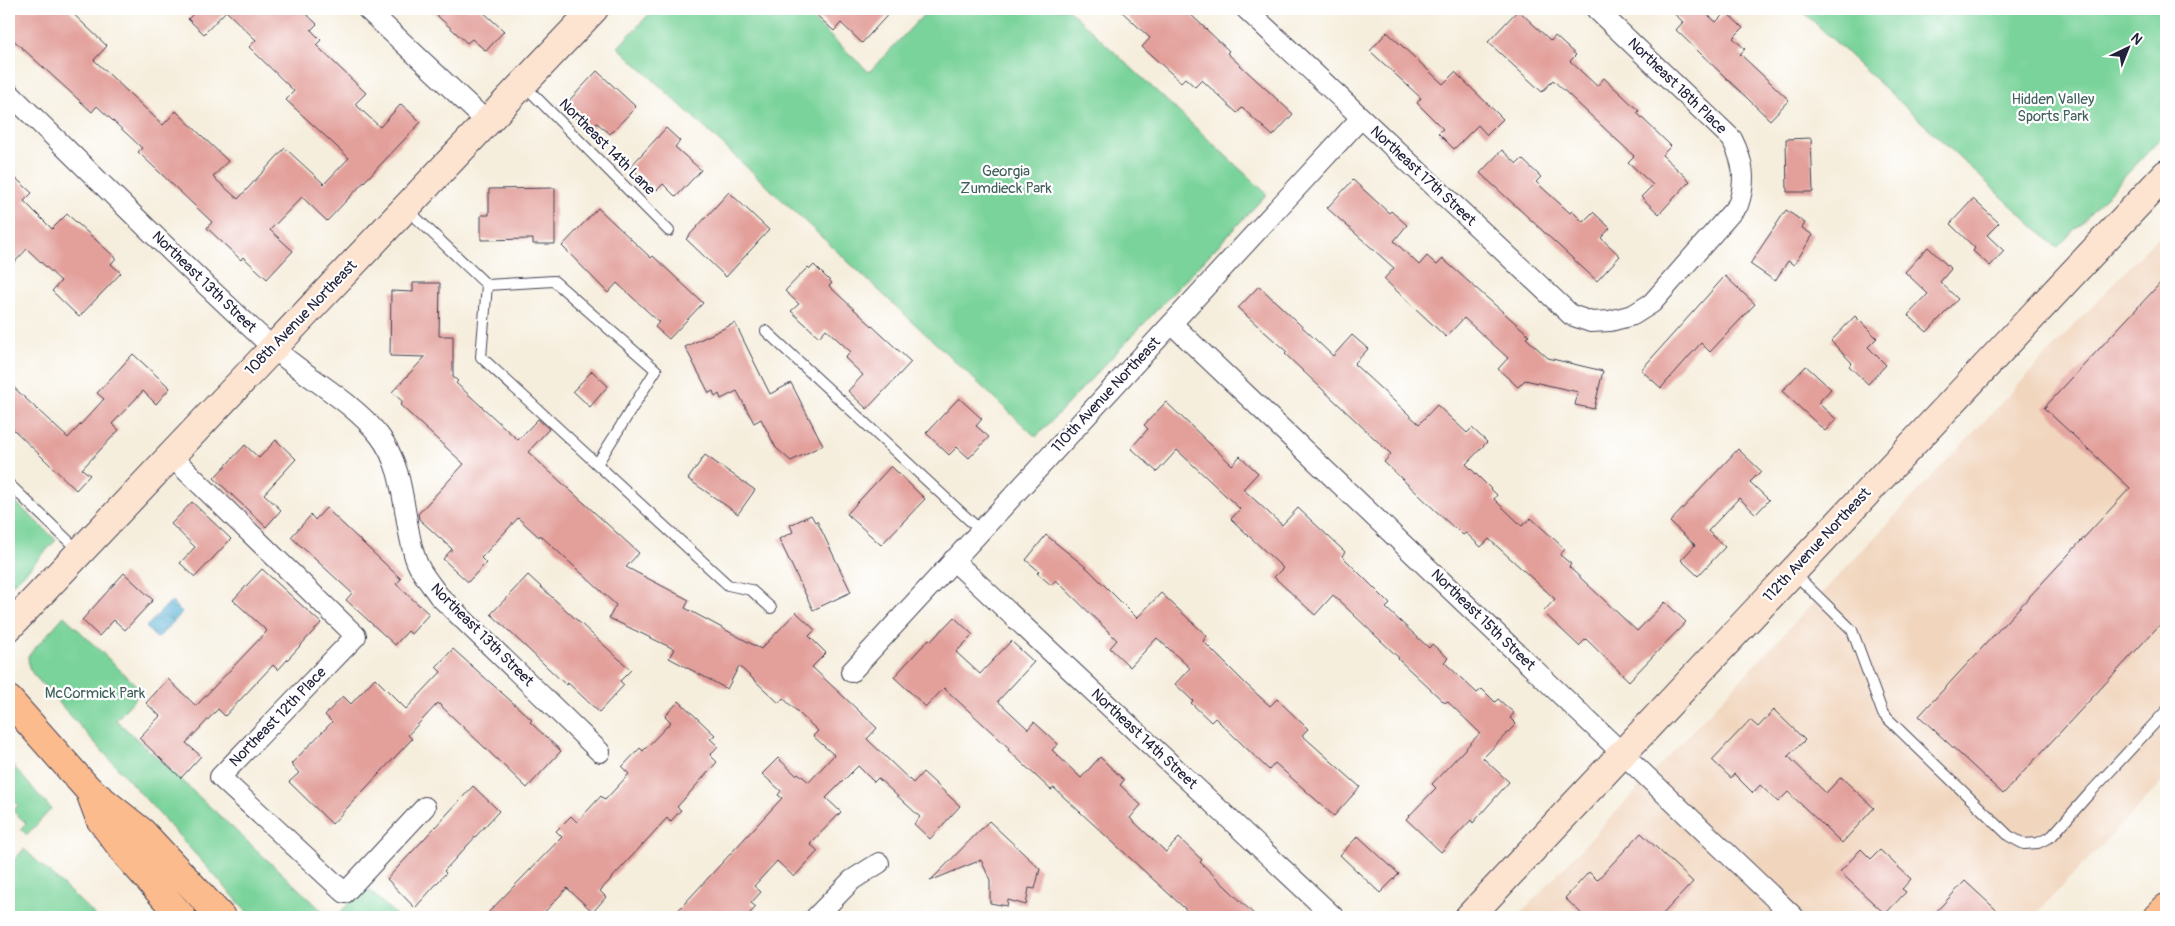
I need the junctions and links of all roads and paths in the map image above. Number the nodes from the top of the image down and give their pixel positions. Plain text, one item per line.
1 (367, 9) edge
2 (594, 9) edge
3 (1246, 9) edge
4 (1596, 9) edge
5 (523, 84) junction
6 (9, 93) edge
7 (1361, 118) junction
8 (487, 122) junction
9 (2166, 174) edge
10 (406, 208) junction
11 (669, 231) dead end
12 (487, 285) junction
13 (1610, 322) joint
14 (1172, 324) junction
15 (766, 331) dead end
16 (272, 347) junction
17 (171, 456) junction
18 (597, 464) junction
19 (9, 484) edge
20 (980, 531) junction
21 (79, 551) junction
22 (953, 560) junction
23 (1792, 571) junction
24 (771, 608) dead end
25 (9, 627) edge
26 (851, 672) dead end
27 (9, 700) edge
28 (2166, 711) edge
29 (600, 752) dead end
30 (1624, 754) junction
31 (88, 789) junction
32 (425, 807) dead end
33 (879, 863) dead end
34 (2166, 908) edge
35 (182, 917) edge
36 (222, 917) edge
37 (816, 917) edge
38 (1334, 917) edge
39 (1469, 917) edge
40 (1794, 917) edge
41 (2157, 917) edge

1 - 8 street
2 - 5 main road, 108th Avenue Northeast
3 - 7 street, Northeast 17th Street
4 - 13 street, Northeast 18th Place
5 - 8 main road, 108th Avenue Northeast
5 - 11 lane, Northeast 14th Lane
6 - 16 street, Northeast 13th Street
7 - 13 street, Northeast 17th Street
7 - 14 street, 110th Avenue Northeast
8 - 10 main road, 108th Avenue Northeast
9 - 23 main road, 112th Avenue Northeast
10 - 12 lane
10 - 16 main road, 108th Avenue Northeast
12 - 18 lane
12 - 18 lane
14 - 20 street, 110th Avenue Northeast
14 - 30 street, Northeast 15th Street
15 - 20 lane
16 - 17 main road, 108th Avenue Northeast
16 - 29 street, Northeast 13th Street
17 - 21 main road, 108th Avenue Northeast
17 - 32 street, Northeast 12th Place
18 - 24 lane
19 - 21 lane
20 - 22 street, 110th Avenue Northeast
21 - 25 main road, 108th Avenue Northeast
22 - 26 street, 110th Avenue Northeast
22 - 38 street, Northeast 14th Street
23 - 28 lane
23 - 30 main road, 112th Avenue Northeast
27 - 31 main road
30 - 39 main road, 112th Avenue Northeast
30 - 40 street, Northeast 15th Street
31 - 35 main road
31 - 36 main road
33 - 37 street
34 - 41 main road

